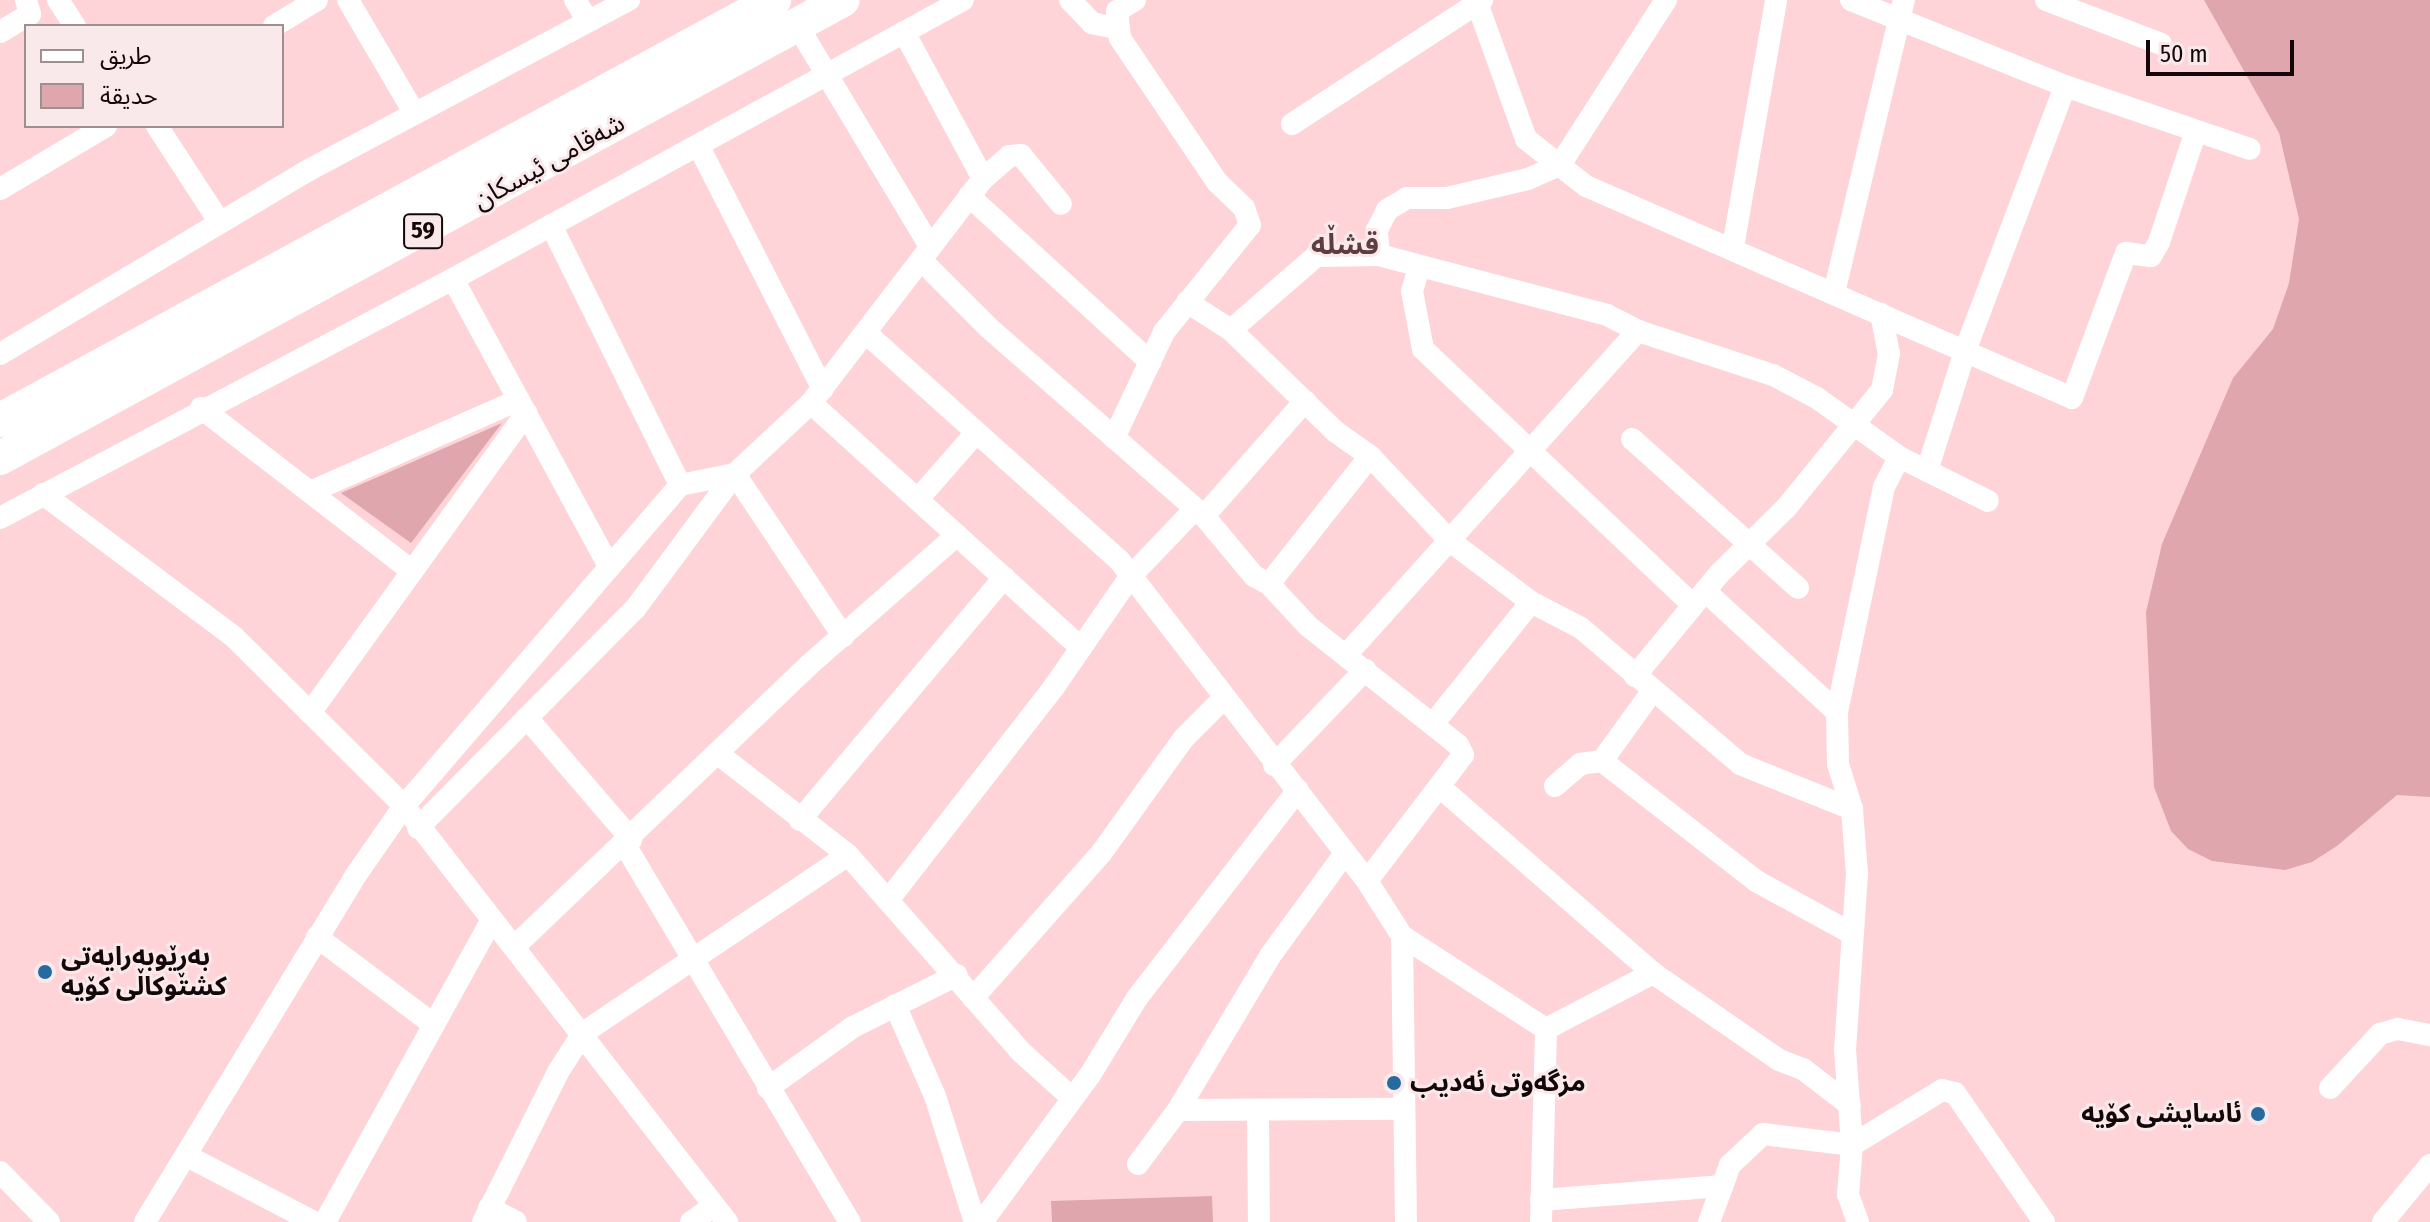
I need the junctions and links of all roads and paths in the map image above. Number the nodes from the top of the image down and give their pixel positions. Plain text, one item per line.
1 (56, 0) edge
2 (317, 0) edge
3 (348, 0) edge
4 (575, 0) edge
5 (629, 0) edge
6 (774, 0) edge
7 (843, 0) edge
8 (963, 0) edge
9 (1070, 0) edge
10 (1135, 0) edge
11 (1666, 0) edge
12 (1776, 0) edge
13 (1851, 0) edge
14 (2046, 0) edge
15 (1478, 1) edge
16 (28, 7) edge
17 (1902, 10) edge
18 (588, 21) junction
19 (74, 24) edge
20 (277, 24) edge
21 (797, 25) junction
22 (1115, 28) junction
23 (0, 32) edge
24 (904, 32) junction
25 (2161, 44) dead end
26 (827, 74) junction
27 (2065, 86) junction
28 (413, 111) junction
29 (1292, 124) dead end
30 (103, 128) edge
31 (158, 128) edge
32 (2196, 131) junction
33 (698, 145) junction
34 (2250, 149) dead end
35 (1560, 165) junction
36 (976, 188) junction
37 (0, 189) edge
38 (1061, 204) dead end
39 (219, 221) junction
40 (551, 225) junction
41 (1733, 247) junction
42 (925, 253) junction
43 (1379, 255) junction
44 (1419, 267) junction
45 (453, 279) junction
46 (1834, 293) junction
47 (1187, 302) junction
48 (1881, 314) junction
49 (1231, 330) junction
50 (1638, 331) junction
51 (867, 334) junction
52 (1965, 351) junction
53 (0, 354) edge
54 (1150, 362) junction
55 (817, 396) junction
56 (1305, 401) junction
57 (522, 406) junction
58 (201, 408) junction
59 (0, 420) edge
60 (1854, 424) junction
61 (976, 433) junction
62 (1114, 438) junction
63 (1632, 439) dead end
64 (1528, 452) junction
65 (1370, 456) junction
66 (1899, 457) junction
67 (0, 458) edge
68 (1927, 471) junction
69 (735, 474) junction
70 (680, 485) junction
71 (310, 492) junction
72 (43, 494) junction
73 (919, 498) junction
74 (1988, 501) dead end
75 (1199, 513) junction
76 (0, 518) edge
77 (957, 535) junction
78 (1450, 541) junction
79 (1749, 544) junction
80 (609, 566) junction
81 (412, 571) junction
82 (1130, 577) junction
83 (1004, 578) junction
84 (1269, 584) junction
85 (1798, 588) dead end
86 (1699, 598) junction
87 (1531, 602) junction
88 (843, 636) junction
89 (1080, 647) junction
90 (1347, 654) junction
91 (1365, 670) junction
92 (1635, 676) junction
93 (1653, 690) junction
94 (1223, 699) junction
95 (1837, 712) junction
96 (310, 713) junction
97 (527, 718) junction
98 (1433, 724) junction
99 (717, 753) junction
100 (1602, 761) junction
101 (1274, 765) junction
102 (1555, 786) dead end
103 (1441, 788) junction
104 (1298, 790) junction
105 (404, 806) junction
106 (1852, 809) junction
107 (800, 820) junction
108 (418, 828) junction
109 (628, 842) junction
110 (1345, 853) junction
111 (848, 855) junction
112 (1367, 881) junction
113 (889, 899) junction
114 (492, 920) junction
115 (1851, 933) junction
116 (1402, 936) junction
117 (317, 937) junction
118 (514, 947) junction
119 (697, 959) junction
120 (1653, 973) junction
121 (957, 975) junction
122 (973, 998) junction
123 (895, 1005) junction
124 (434, 1025) junction
125 (1546, 1029) junction
126 (583, 1033) junction
127 (2430, 1035) edge
128 (768, 1088) junction
129 (2330, 1088) dead end
130 (1072, 1098) junction
131 (1850, 1105) junction
132 (1403, 1109) junction
133 (1178, 1110) junction
134 (1258, 1114) junction
135 (1852, 1145) junction
136 (187, 1156) junction
137 (1138, 1164) dead end
138 (2430, 1165) edge
139 (0, 1172) edge
140 (1722, 1186) junction
141 (1541, 1211) edge
142 (720, 1214) edge
143 (486, 1215) edge
144 (49, 1222) edge
145 (145, 1222) edge
146 (314, 1222) edge
147 (325, 1222) edge
148 (516, 1222) edge
149 (691, 1222) edge
150 (850, 1222) edge
151 (975, 1222) edge
152 (982, 1222) edge
153 (1259, 1222) edge
154 (1406, 1222) edge
155 (1709, 1222) edge
156 (1858, 1222) edge
157 (2044, 1222) edge
158 (2383, 1222) edge

1 - 16 street
1 - 19 street
2 - 20 street
3 - 28 street
4 - 18 street
5 - 18 street
6 - 59 main road, شەقامی ئیسکان / 59
7 - 21 main road, شەقامی ئیسکان / 59
8 - 24 street
9 - 22 street
10 - 22 street
11 - 35 street
12 - 41 street
13 - 17 street
14 - 25 street
15 - 29 street
15 - 35 street
16 - 23 street
17 - 27 street
17 - 46 street
18 - 28 street
21 - 26 street
21 - 67 main road, شەقامی ئیسکان / 59
22 - 47 street
24 - 26 street
24 - 36 street
26 - 33 street
26 - 42 street
27 - 32 street
27 - 52 street
28 - 39 street
30 - 37 street
31 - 39 street
32 - 34 street
32 - 52 street
33 - 40 street
33 - 55 street
35 - 41 street
35 - 43 street
36 - 38 street
36 - 42 street
36 - 54 street
39 - 53 street
40 - 45 street
40 - 70 street
41 - 46 street
42 - 51 street
42 - 62 street
43 - 44 street
43 - 49 street
44 - 50 street
44 - 64 street
45 - 57 street
45 - 58 street
46 - 48 street
47 - 49 street
47 - 54 street
48 - 52 street
48 - 60 street
49 - 56 street
50 - 60 street
50 - 64 street
51 - 55 street
51 - 61 street
52 - 68 street
54 - 62 street
55 - 69 street
55 - 73 street
56 - 65 street
56 - 75 street
57 - 71 street
57 - 80 street
57 - 81 street
58 - 71 street
58 - 72 street
60 - 66 street
60 - 79 street
61 - 73 street
61 - 82 street
62 - 75 street
63 - 79 street
64 - 78 street
64 - 86 street
65 - 78 street
65 - 84 street
66 - 68 street
66 - 95 street
68 - 74 street
69 - 70 street
69 - 88 street
69 - 97 street
70 - 80 street
71 - 81 street
72 - 76 street
72 - 96 street
73 - 77 street
75 - 82 street
75 - 84 street
77 - 83 street
77 - 88 street
78 - 87 street
78 - 90 street
79 - 85 street
79 - 86 street
80 - 105 street
81 - 96 street
82 - 89 street
82 - 94 street
83 - 89 street
83 - 107 street
84 - 90 street
86 - 92 street
86 - 95 street
87 - 92 street
87 - 98 street
88 - 99 street
89 - 113 street
90 - 91 street
91 - 98 street
91 - 101 street
92 - 93 street
93 - 100 street
93 - 106 street
94 - 101 street
94 - 122 street
95 - 106 street
96 - 105 street
97 - 108 street
97 - 109 street
98 - 103 street
99 - 107 street
99 - 109 street
100 - 102 street
100 - 115 street
101 - 104 street
103 - 112 street
103 - 120 street
104 - 110 street
104 - 130 street
105 - 108 street
105 - 117 street
106 - 115 street
107 - 111 street
108 - 114 street
109 - 118 street
109 - 119 street
110 - 112 street
110 - 133 street
111 - 113 street
111 - 119 street
112 - 116 street
113 - 121 street
114 - 118 street
114 - 124 street
115 - 131 street
116 - 125 street
116 - 132 street
117 - 124 street
117 - 136 street
118 - 126 street
119 - 126 street
119 - 128 street
120 - 125 street
120 - 131 street
121 - 122 street
121 - 123 street
122 - 130 street
123 - 128 street
123 - 151 street
124 - 147 street
125 - 141 street
126 - 142 street
126 - 143 street
127 - 129 street
128 - 150 street
130 - 152 street
131 - 135 street
132 - 134 street
132 - 154 street
133 - 134 street
133 - 137 street
134 - 153 street
135 - 140 street
135 - 156 street
135 - 157 street
136 - 145 street
136 - 146 street
138 - 158 street
139 - 144 street
140 - 141 street
140 - 155 street
142 - 149 street
143 - 148 street

